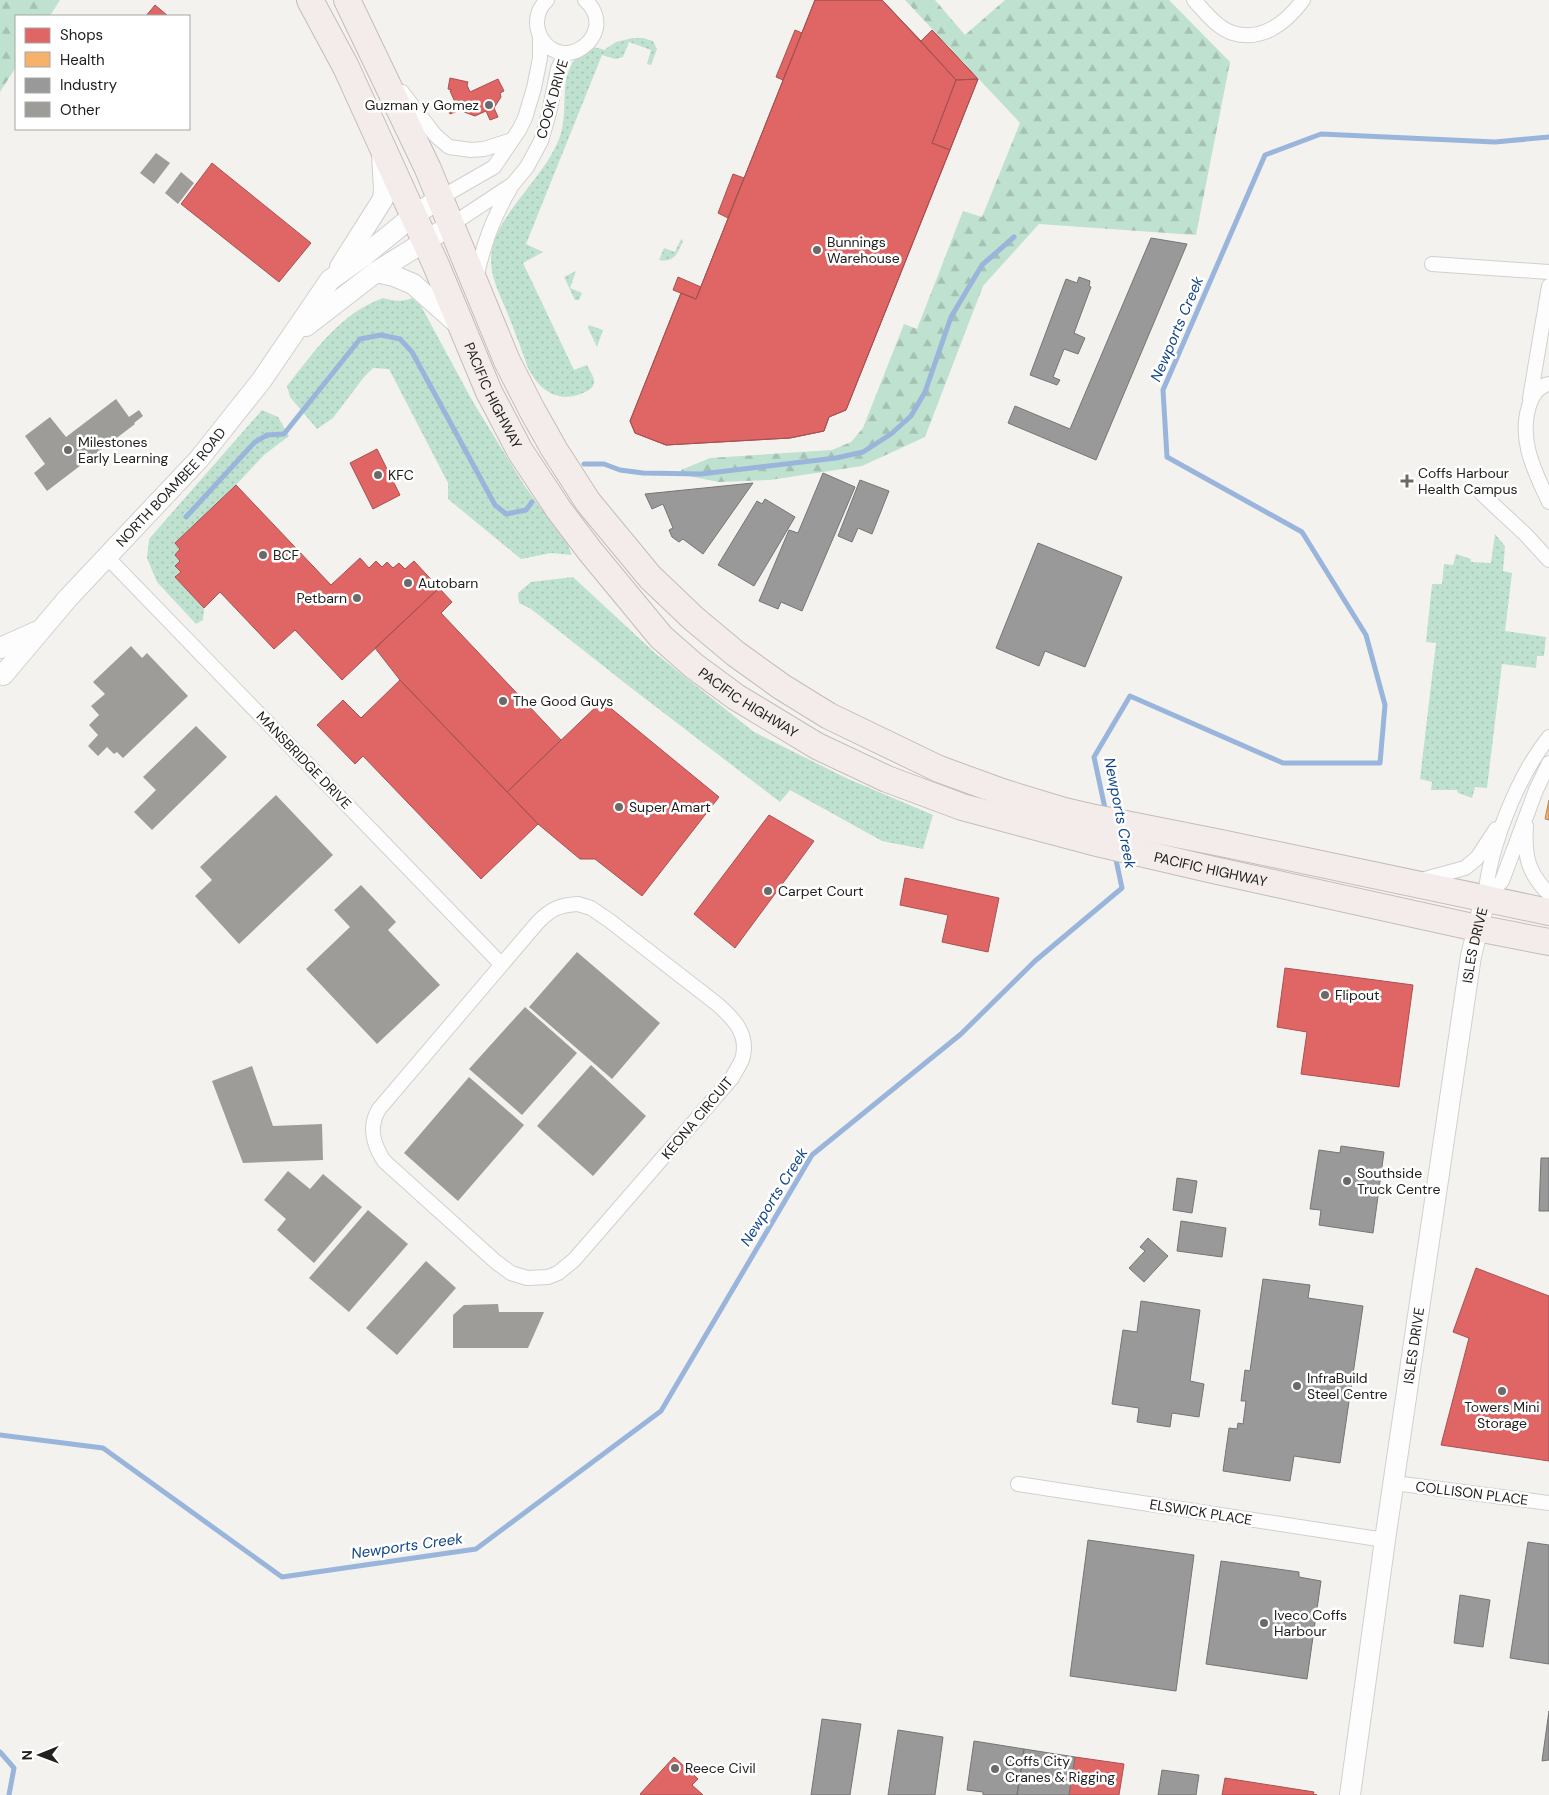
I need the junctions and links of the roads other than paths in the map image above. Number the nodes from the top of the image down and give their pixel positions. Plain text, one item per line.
1 (310, 0) edge
2 (347, 0) edge
3 (548, 0) edge
4 (1194, 0) edge
5 (1303, 0) edge
6 (588, 1) edge
7 (540, 36) junction
8 (565, 53) junction
9 (377, 60) junction
10 (512, 140) junction
11 (381, 144) junction
12 (513, 184) junction
13 (440, 198) junction
14 (413, 216) junction
15 (451, 225) junction
16 (424, 241) junction
17 (1432, 264) dead end
18 (376, 272) junction
19 (1549, 272) edge
20 (330, 280) junction
21 (475, 283) junction
22 (1549, 286) edge
23 (464, 330) junction
24 (293, 336) junction
25 (1549, 384) edge
26 (1528, 409) junction
27 (1482, 494) dead end
28 (1549, 502) edge
29 (107, 557) junction
30 (1549, 560) edge
31 (40, 630) junction
32 (0, 648) edge
33 (1, 678) edge
34 (1549, 737) edge
35 (1549, 763) edge
36 (1528, 810) junction
37 (1508, 812) junction
38 (1091, 830) junction
39 (1410, 882) junction
40 (1549, 894) edge
41 (1485, 899) junction
42 (1549, 912) edge
43 (1477, 928) junction
44 (1549, 942) edge
45 (501, 964) junction
46 (1394, 1483) junction
47 (1018, 1484) dead end
48 (1549, 1503) edge
49 (1385, 1540) junction
50 (1350, 1795) edge

1 - 11 highway, PACIFIC HIGHWAY
2 - 9 highway, PACIFIC HIGHWAY
3 - 7 street, COOK DRIVE
4 - 5 street
6 - 8 street
7 - 8 street
7 - 10 street, COOK DRIVE
8 - 12 street, COOK DRIVE
9 - 10 street
9 - 13 highway, PACIFIC HIGHWAY
10 - 13 street, COOK DRIVE
11 - 14 highway, PACIFIC HIGHWAY
11 - 20 street
12 - 15 street, COOK DRIVE
12 - 21 street
13 - 14 street, NORTH BOAMBEE ROAD
13 - 15 highway, PACIFIC HIGHWAY
14 - 16 highway, PACIFIC HIGHWAY
14 - 20 street, NORTH BOAMBEE ROAD
15 - 16 street, NORTH BOAMBEE ROAD
15 - 21 highway, PACIFIC HIGHWAY
16 - 18 street, NORTH BOAMBEE ROAD
16 - 23 highway, PACIFIC HIGHWAY
17 - 19 street
18 - 23 street
18 - 24 street, NORTH BOAMBEE ROAD
20 - 24 street, NORTH BOAMBEE ROAD
21 - 38 highway, PACIFIC HIGHWAY
22 - 26 street
23 - 38 highway, PACIFIC HIGHWAY
24 - 29 street, NORTH BOAMBEE ROAD
25 - 26 street
26 - 28 street
27 - 30 street
29 - 31 street, NORTH BOAMBEE ROAD
29 - 45 street, MANSBRIDGE DRIVE
31 - 32 street, NORTH BOAMBEE ROAD
31 - 33 street, NORTH BOAMBEE ROAD
34 - 37 street
35 - 36 street
36 - 40 street
36 - 41 street
37 - 39 street
37 - 41 street
38 - 39 highway, PACIFIC HIGHWAY
38 - 43 highway, PACIFIC HIGHWAY
39 - 41 highway, PACIFIC HIGHWAY
41 - 42 highway, PACIFIC HIGHWAY
41 - 43 street, ISLES DRIVE
43 - 44 highway, PACIFIC HIGHWAY
43 - 46 street, ISLES DRIVE
45 - 45 street, KEONA CIRCUIT
46 - 48 street, COLLISON PLACE
46 - 49 street, ISLES DRIVE
47 - 49 street, ELSWICK PLACE
49 - 50 street, ISLES DRIVE

